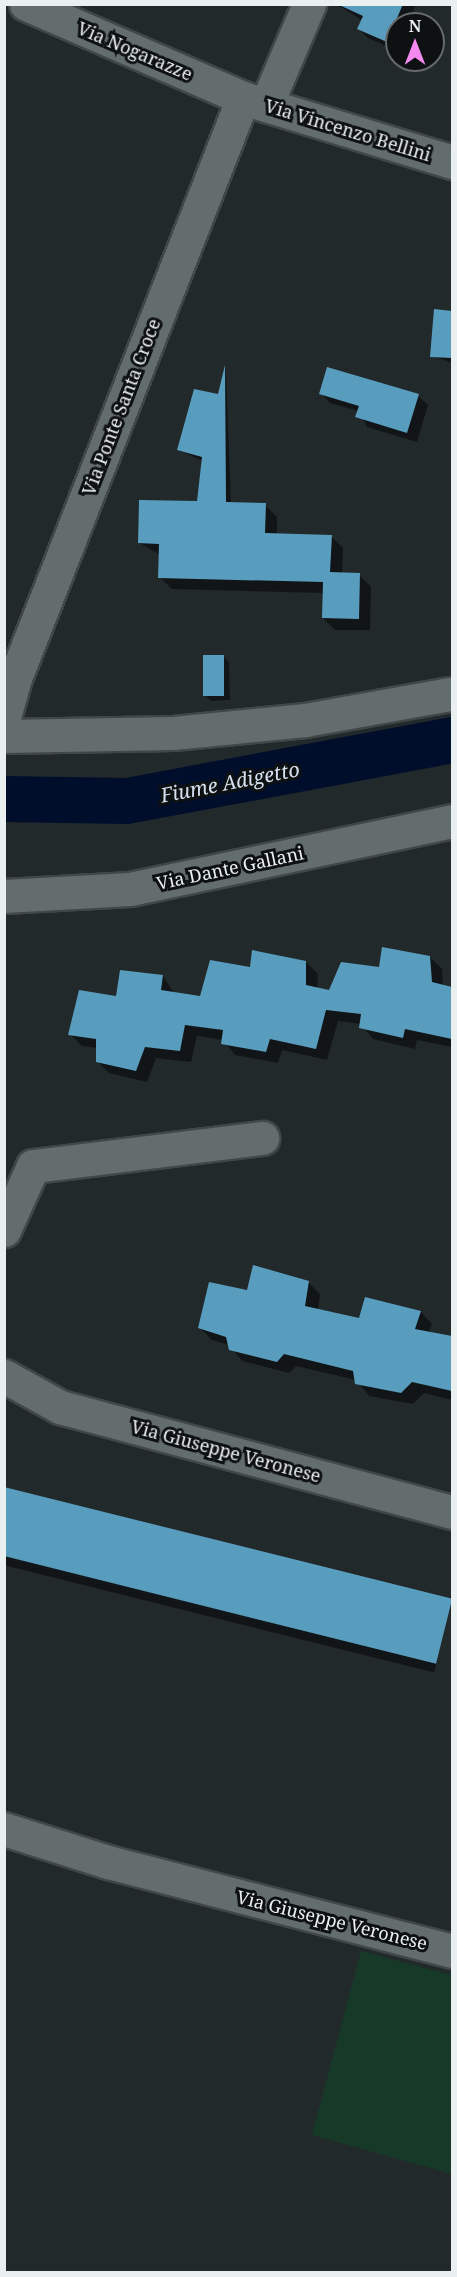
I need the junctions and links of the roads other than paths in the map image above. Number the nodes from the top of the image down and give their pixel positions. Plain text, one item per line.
1 (27, 4) edge
2 (309, 4) edge
3 (255, 101) junction
4 (453, 162) edge
5 (450, 694) dead end
6 (4, 717) edge
7 (4, 736) edge
8 (453, 821) edge
9 (4, 896) edge
10 (262, 1138) dead end
11 (4, 1230) edge
12 (4, 1376) edge
13 (453, 1512) edge
14 (4, 1829) edge
15 (453, 1951) edge

1 - 3 street, Via Nogarazze
2 - 3 street, Via Ponte Santa Croce
3 - 4 street, Via Vincenzo Bellini
3 - 6 street, Via Ponte Santa Croce
5 - 7 street
8 - 9 street, Via Dante Gallani
10 - 11 street
12 - 13 street, Via Giuseppe Veronese
14 - 15 street, Via Giuseppe Veronese

